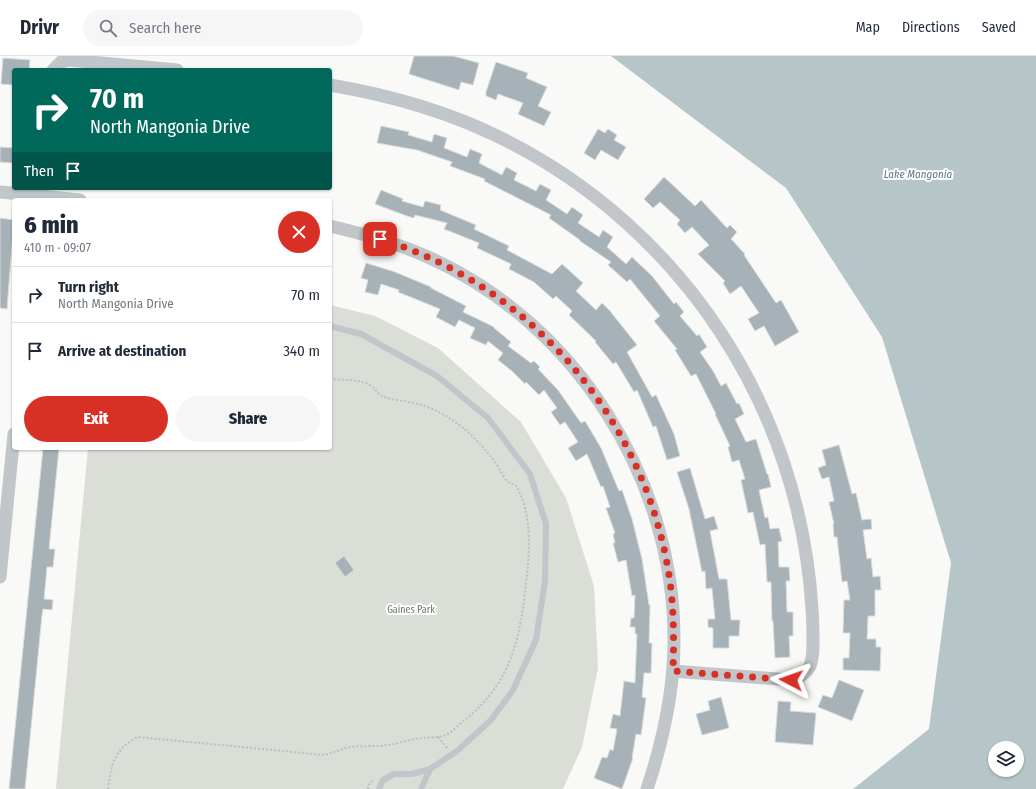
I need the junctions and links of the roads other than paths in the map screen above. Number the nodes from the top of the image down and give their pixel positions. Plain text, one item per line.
1 (56, 68) edge
2 (155, 68) edge
3 (332, 85) edge
4 (0, 192) edge
5 (38, 195) edge
6 (63, 198) edge
7 (332, 226) edge
8 (332, 327) edge
9 (12, 450) edge
10 (0, 577) edge
11 (673, 671) junction
12 (430, 769) junction
13 (379, 789) edge
14 (421, 789) edge
15 (646, 789) edge

1 - 2 street
3 - 11 street
4 - 5 street
5 - 6 street
7 - 11 street
8 - 12 lane
9 - 10 street
11 - 15 street
12 - 13 lane
12 - 14 lane

